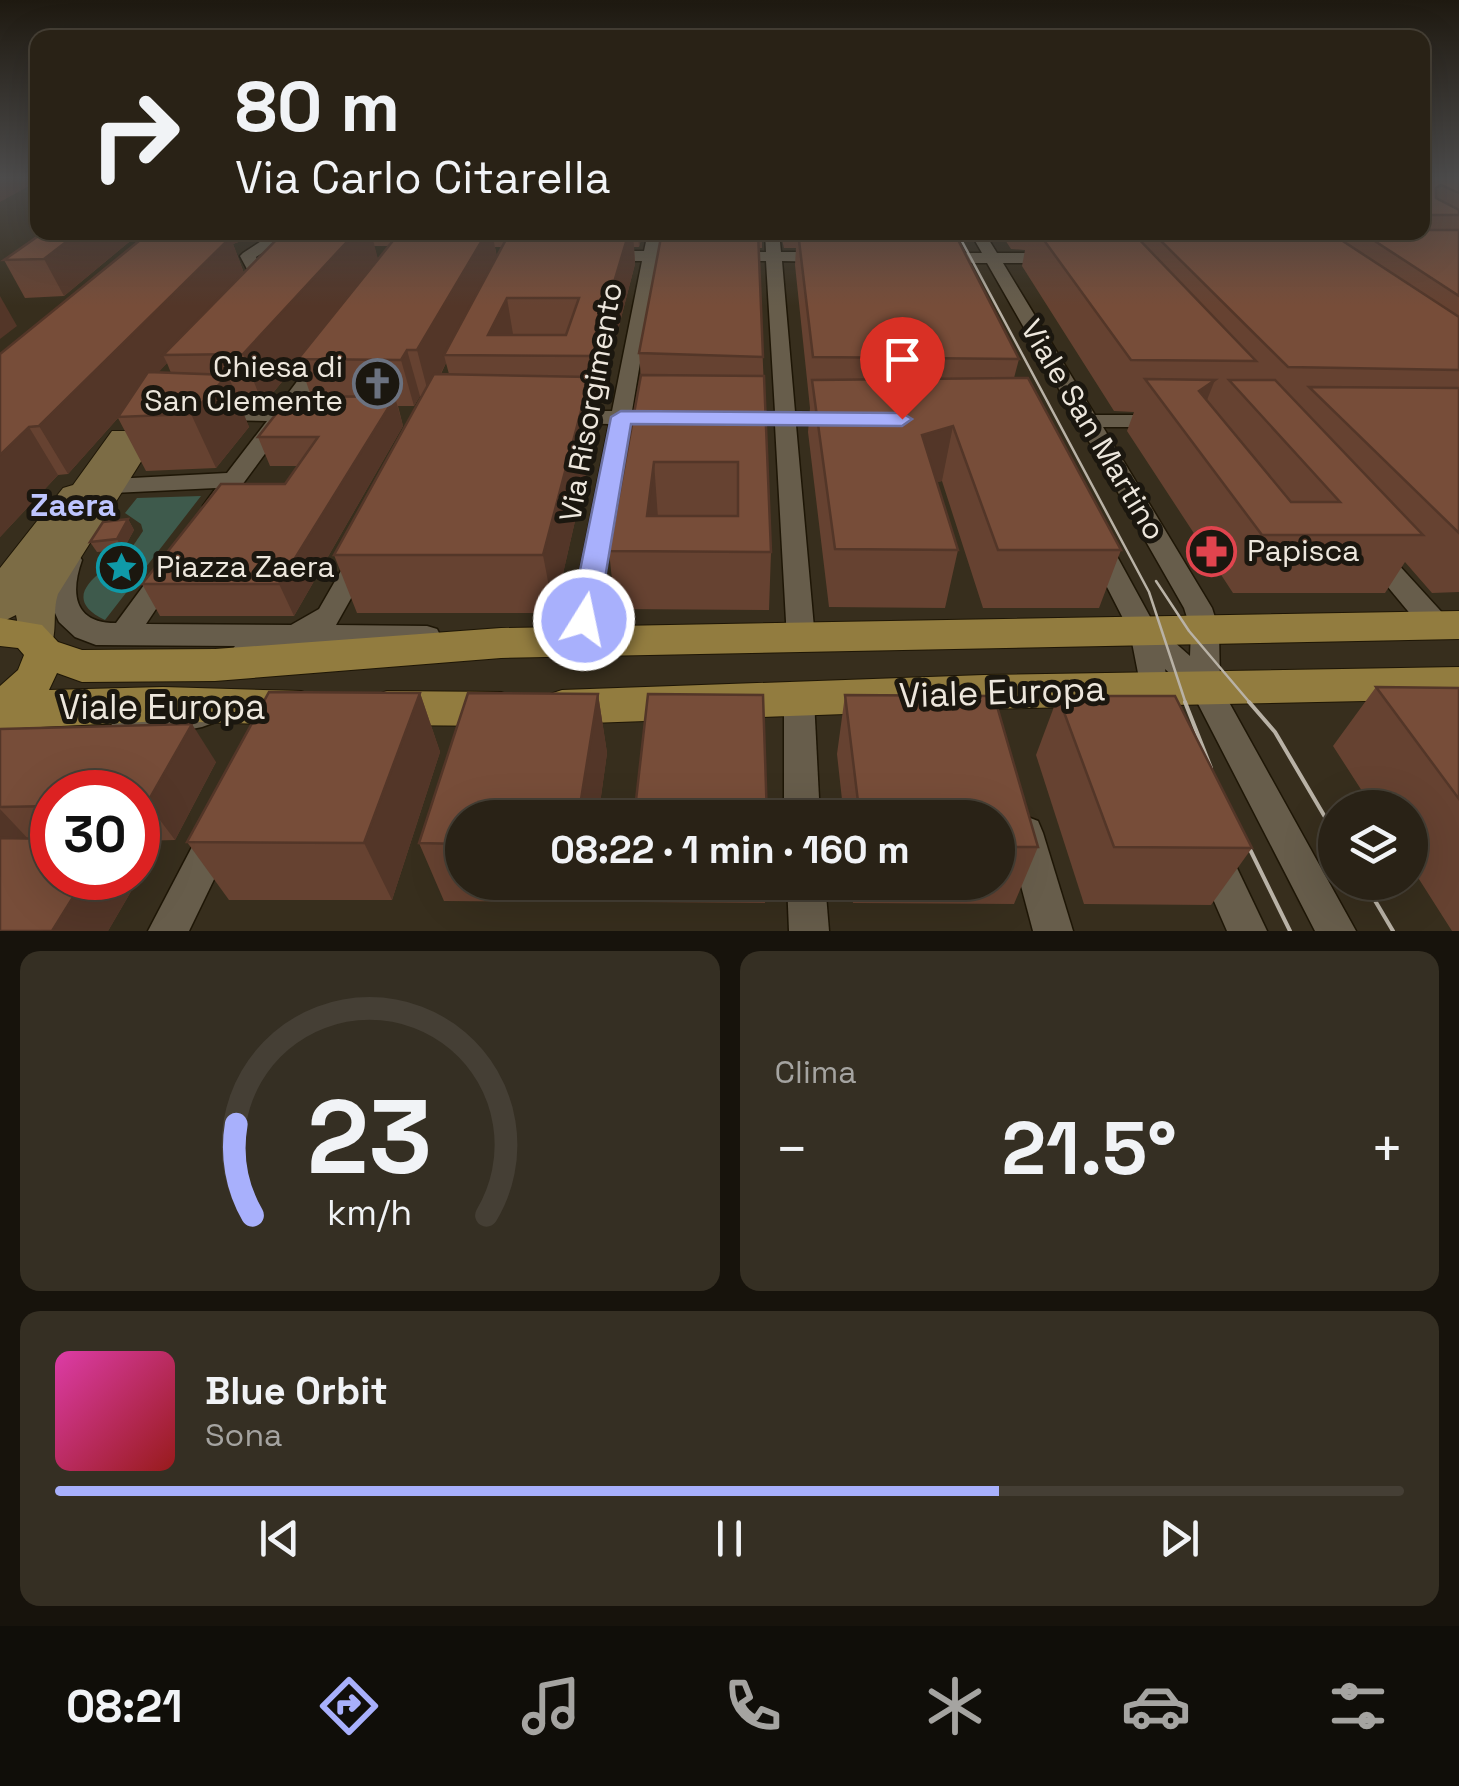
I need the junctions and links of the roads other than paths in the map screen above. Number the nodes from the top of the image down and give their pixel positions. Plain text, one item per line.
1 (301, 240) edge
2 (654, 240) edge
3 (773, 240) edge
4 (981, 240) edge
5 (950, 250) junction
6 (592, 256) edge
7 (651, 256) junction
8 (774, 257) junction
9 (848, 257) edge
10 (921, 258) edge
11 (992, 258) junction
12 (1076, 258) edge
13 (967, 282) edge
14 (261, 284) edge
15 (340, 338) edge
16 (171, 407) joint
17 (283, 414) junction
18 (321, 415) edge
19 (548, 416) edge
20 (621, 417) junction
21 (787, 418) junction
22 (863, 419) edge
23 (1087, 421) junction
24 (1184, 422) edge
25 (104, 478) junction
26 (233, 480) junction
27 (1088, 524) edge
28 (200, 526) edge
29 (1360, 538) edge
30 (370, 540) edge
31 (76, 541) junction
32 (178, 558) edge
33 (0, 592) edge
34 (0, 609) edge
35 (1448, 626) edge
36 (1204, 630) junction
37 (1144, 632) junction
38 (123, 635) junction
39 (293, 635) junction
40 (801, 639) junction
41 (27, 641) edge
42 (580, 642) junction
43 (501, 643) junction
44 (215, 665) junction
45 (1459, 683) edge
46 (1154, 688) junction
47 (1204, 688) junction
48 (800, 699) junction
49 (2, 722) edge
50 (1160, 732) edge
51 (236, 800) edge
52 (802, 800) edge
53 (1017, 805) edge
54 (1198, 826) edge
55 (807, 900) edge
56 (168, 931) edge
57 (809, 931) edge
58 (1054, 931) edge
59 (1247, 931) edge
60 (1336, 931) edge

1 - 14 main road
2 - 7 street, Via Risorgimento
3 - 8 street
4 - 11 street, Viale San Martino
5 - 10 street
5 - 11 street
5 - 13 street
6 - 7 street
7 - 8 street
7 - 20 street, Via Risorgimento
8 - 9 street
8 - 21 street
11 - 12 street
11 - 23 street, Viale San Martino
15 - 17 street
16 - 17 street
16 - 25 main road
17 - 18 street
17 - 26 street
19 - 20 street
20 - 21 street
20 - 42 street, Via Risorgimento
21 - 22 street
21 - 40 street
23 - 24 street
23 - 36 street, Viale San Martino
25 - 26 street
25 - 31 main road
25 - 33 main road
25 - 34 main road
26 - 28 street
27 - 37 street, Viale San Martino
29 - 35 street
30 - 39 street
31 - 38 street
31 - 41 main road
32 - 38 street
35 - 36 main road, Viale Europa
36 - 37 main road, Viale Europa
36 - 47 street
37 - 40 main road, Viale Europa
37 - 46 street, Viale San Martino
37 - 47 street
38 - 39 street
39 - 43 street
39 - 44 street
40 - 42 main road, Viale Europa
41 - 44 main road, Viale Europa
41 - 49 main road
42 - 43 main road, Viale Europa
43 - 44 main road, Viale Europa
45 - 47 main road, Viale Europa
46 - 47 main road, Viale Europa
46 - 48 main road, Viale Europa
46 - 50 street, Viale San Martino
47 - 60 street
48 - 49 main road, Viale Europa
48 - 52 street
51 - 56 street
53 - 58 street
54 - 59 street
55 - 57 street

